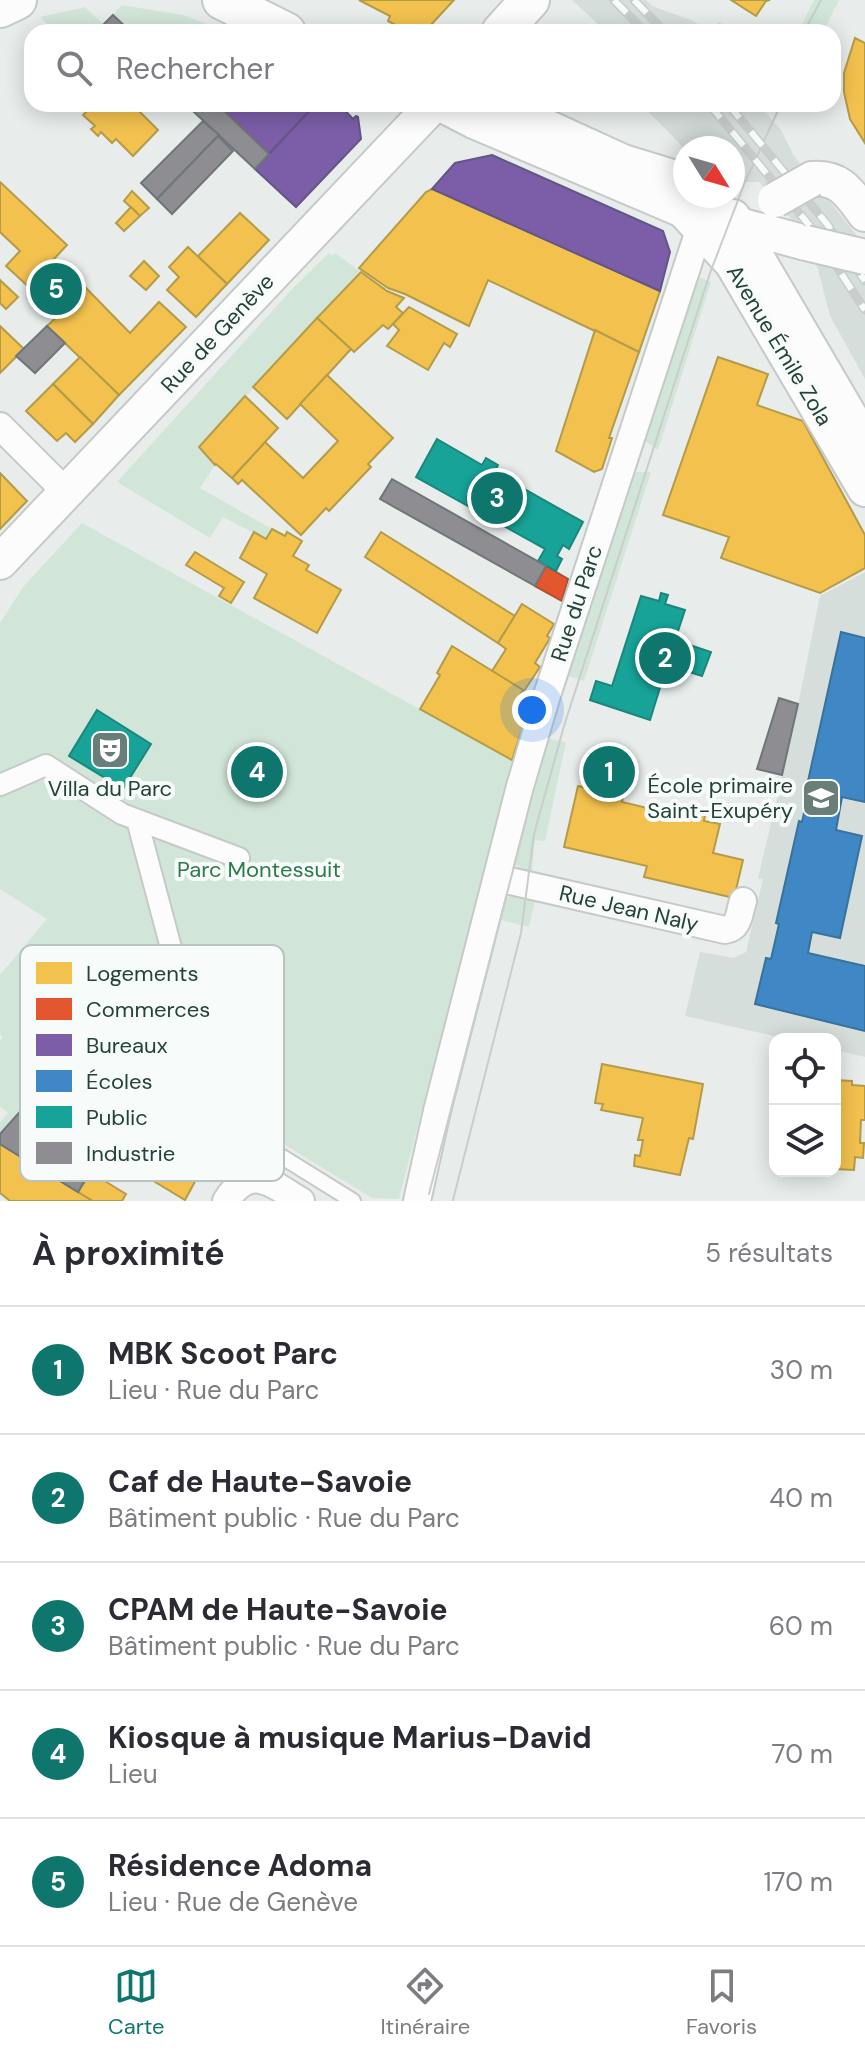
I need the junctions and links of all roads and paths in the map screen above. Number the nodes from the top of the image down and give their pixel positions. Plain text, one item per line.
1 (17, 0) edge
2 (222, 0) edge
3 (530, 0) edge
4 (0, 8) edge
5 (270, 24) edge
6 (508, 24) edge
7 (426, 112) edge
8 (457, 112) edge
9 (514, 112) edge
10 (673, 189) edge
11 (673, 194) edge
12 (861, 199) edge
13 (745, 207) edge
14 (705, 208) edge
15 (707, 208) edge
16 (708, 208) edge
17 (711, 208) edge
18 (797, 241) junction
19 (865, 257) edge
20 (769, 277) junction
21 (0, 426) edge
22 (865, 442) edge
23 (865, 489) edge
24 (66, 492) junction
25 (0, 562) edge
26 (0, 785) edge
27 (137, 820) junction
28 (239, 858) dead end
29 (497, 878) junction
30 (743, 901) dead end
31 (170, 945) edge
32 (284, 1158) edge
33 (245, 1181) edge
34 (266, 1181) edge
35 (226, 1201) edge
36 (301, 1201) edge
37 (353, 1201) edge
38 (417, 1201) edge

1 - 4 main road
2 - 5 main road
3 - 6 main road
7 - 24 street, Rue de Genève
8 - 11 street
9 - 10 street
12 - 13 street, bridge
14 - 29 street, Rue du Parc
15 - 23 street, Avenue Émile Zola
16 - 20 street, Avenue Émile Zola
17 - 18 street
18 - 19 street, bridge
18 - 20 street
20 - 22 street, Avenue Émile Zola
21 - 24 street
24 - 25 street, Rue de Genève
26 - 27 street
27 - 28 street
27 - 31 street
29 - 30 street, Rue Jean Naly
29 - 38 street, Rue du Parc
32 - 37 lane
33 - 35 street
34 - 36 street

